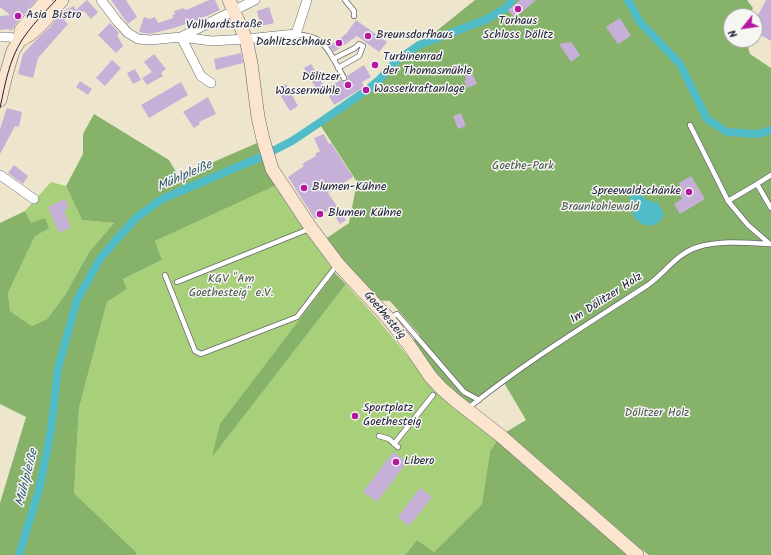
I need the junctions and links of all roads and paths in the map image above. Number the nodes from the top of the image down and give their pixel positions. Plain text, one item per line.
1 (46, 0) edge
2 (62, 0) edge
3 (101, 0) edge
4 (255, 0) edge
5 (307, 0) edge
6 (345, 0) edge
7 (231, 5) edge
8 (354, 16) dead end
9 (296, 34) junction
10 (0, 37) edge
11 (181, 37) junction
12 (246, 39) junction
13 (20, 40) junction
14 (333, 59) junction
15 (338, 68) junction
16 (344, 78) dead end
17 (211, 83) dead end
18 (0, 100) edge
19 (690, 124) dead end
20 (0, 175) edge
21 (771, 175) edge
22 (757, 184) junction
23 (34, 199) dead end
24 (728, 201) junction
25 (771, 208) edge
26 (311, 228) junction
27 (770, 244) edge
28 (338, 264) junction
29 (165, 275) dead end
30 (177, 282) dead end
31 (388, 318) junction
32 (433, 395) dead end
33 (479, 400) junction
34 (467, 410) junction
35 (379, 436) dead end
36 (637, 555) edge

1 - 13 main road
2 - 13 main road
3 - 11 street
4 - 7 street
5 - 9 street
6 - 8 lane
7 - 11 street
7 - 12 main road, Goethesteig
9 - 12 street, Vollhardtstraße
9 - 14 lane
10 - 13 street
11 - 12 street, Vollhardtstraße
11 - 17 street, Vollhardtstraße
12 - 26 main road, Goethesteig
13 - 18 main road
14 - 15 lane
14 - 15 lane
15 - 16 lane
19 - 24 lane, Im Dölitzer Holz
20 - 23 street
21 - 22 lane
22 - 24 lane
22 - 25 lane
24 - 27 lane, Im Dölitzer Holz
26 - 28 main road, Goethesteig
26 - 30 lane
27 - 33 lane, Im Dölitzer Holz
28 - 29 lane
28 - 31 main road, Goethesteig
31 - 33 lane
31 - 34 main road, Goethesteig
32 - 35 lane
33 - 34 lane, Im Dölitzer Holz
34 - 36 main road, Goethesteig

